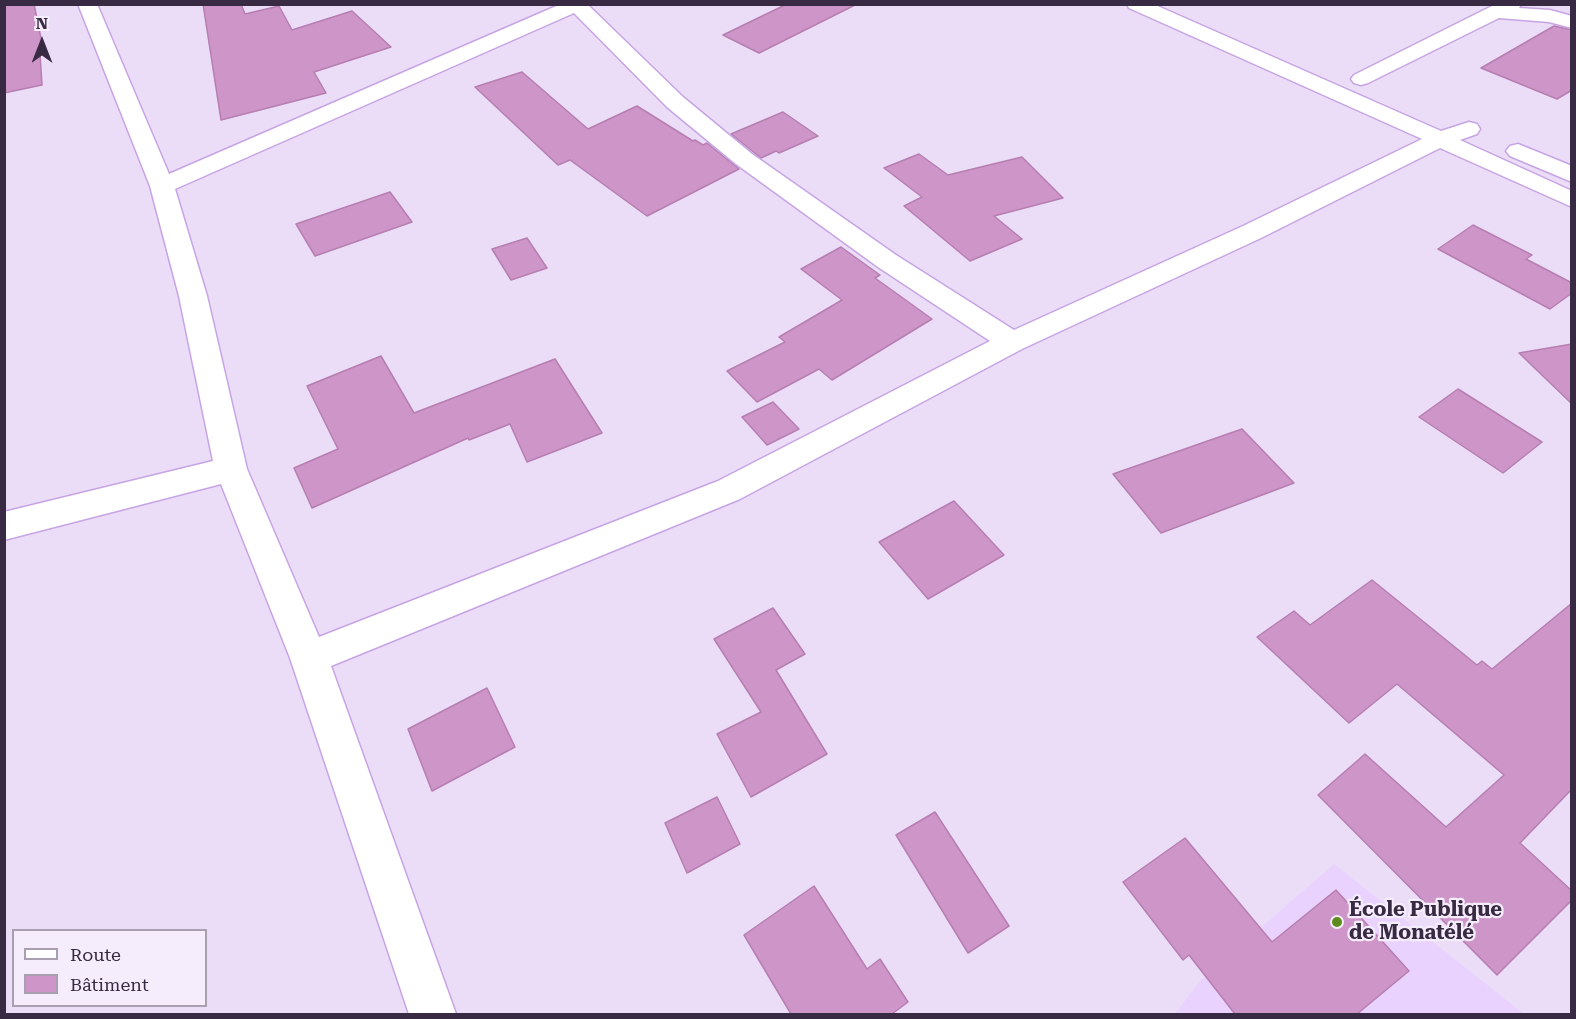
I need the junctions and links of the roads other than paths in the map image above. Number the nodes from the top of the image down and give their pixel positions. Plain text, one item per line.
1 (87, 4) edge
2 (1136, 4) edge
3 (1186, 4) edge
4 (577, 5) edge
5 (1505, 8) edge
6 (1219, 18) dead end
7 (1572, 22) edge
8 (1339, 69) dead end
9 (1361, 79) junction
10 (1382, 89) dead end
11 (1444, 129) junction
12 (1572, 175) edge
13 (162, 186) junction
14 (1572, 200) edge
15 (1012, 342) junction
16 (231, 469) junction
17 (4, 526) edge
18 (309, 658) junction
19 (432, 1014) edge

1 - 13 street
2 - 11 street
3 - 6 street
4 - 13 street
4 - 15 street
5 - 7 street
5 - 9 street
8 - 9 street
9 - 10 street
11 - 12 street
11 - 14 street
11 - 15 street
13 - 16 street
15 - 18 street
16 - 17 street
16 - 18 street
18 - 19 street

